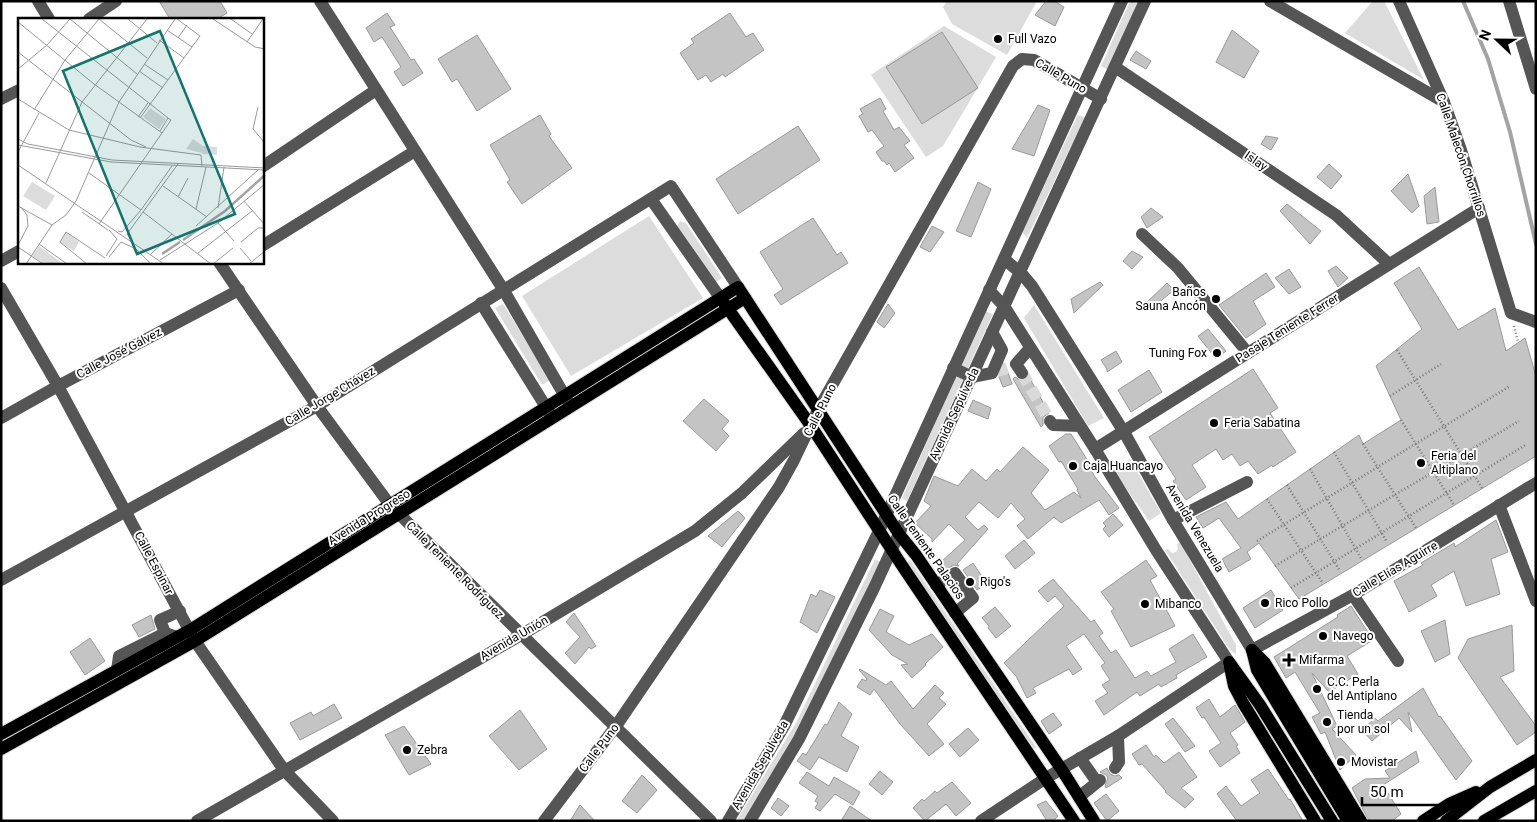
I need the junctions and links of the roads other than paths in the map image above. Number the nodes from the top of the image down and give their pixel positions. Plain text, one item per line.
1 (38, 1) edge
2 (116, 1) edge
3 (320, 1) edge
4 (1122, 1) edge
5 (1145, 1) edge
6 (1270, 1) edge
7 (1399, 1) edge
8 (1509, 1) edge
9 (48, 18) edge
10 (90, 18) edge
11 (1115, 67) junction
12 (1082, 88) junction
13 (1536, 89) edge
14 (18, 90) edge
15 (376, 90) junction
16 (1, 99) edge
17 (1101, 99) junction
18 (1444, 102) junction
19 (415, 151) junction
20 (264, 166) edge
21 (651, 199) junction
22 (1478, 208) junction
23 (1142, 234) dead end
24 (264, 245) edge
25 (18, 252) edge
26 (1004, 258) junction
27 (1, 261) edge
28 (1389, 264) junction
29 (222, 266) edge
30 (1021, 273) junction
31 (1, 288) edge
32 (503, 289) junction
33 (239, 290) junction
34 (989, 290) junction
35 (741, 292) junction
36 (481, 302) junction
37 (724, 303) junction
38 (1004, 306) junction
39 (1536, 322) edge
40 (992, 332) junction
41 (1030, 348) junction
42 (1248, 353) junction
43 (953, 368) junction
44 (1007, 370) junction
45 (972, 377) junction
46 (58, 386) junction
47 (565, 395) junction
48 (317, 406) junction
49 (546, 407) junction
50 (572, 407) junction
51 (818, 410) junction
52 (1, 418) edge
53 (553, 418) junction
54 (1050, 421) dead end
55 (811, 426) junction
56 (1080, 426) junction
57 (1124, 432) junction
58 (1095, 449) junction
59 (1247, 482) dead end
60 (1536, 483) edge
61 (1499, 505) junction
62 (395, 509) junction
63 (126, 511) junction
64 (886, 514) junction
65 (1173, 520) junction
66 (879, 531) junction
67 (899, 534) junction
68 (892, 550) junction
69 (1, 580) edge
70 (936, 585) junction
71 (1353, 595) junction
72 (1536, 601) edge
73 (180, 611) junction
74 (955, 613) junction
75 (171, 635) junction
76 (520, 635) junction
77 (192, 636) junction
78 (1252, 650) junction
79 (1398, 661) dead end
80 (1229, 662) junction
81 (616, 726) junction
82 (1, 734) edge
83 (1118, 736) junction
84 (1, 750) edge
85 (1080, 758) junction
86 (1536, 760) edge
87 (1115, 768) dead end
88 (284, 770) junction
89 (1062, 770) junction
90 (1046, 778) junction
91 (1490, 787) junction
92 (1536, 791) edge
93 (1079, 797) junction
94 (1502, 810) junction
95 (197, 821) edge
96 (333, 821) edge
97 (544, 821) edge
98 (712, 821) edge
99 (728, 821) edge
100 (750, 821) edge
101 (982, 821) edge
102 (1074, 821) edge
103 (1094, 821) edge
104 (1315, 821) edge
105 (1332, 821) edge
106 (1348, 821) edge
107 (1361, 821) edge
108 (1423, 821) edge
109 (1446, 821) edge
110 (1484, 821) edge
111 (1492, 821) edge

1 - 9 street
2 - 10 street
3 - 15 street
4 - 12 street, Avenida Sepúlveda
5 - 11 street, Avenida Sepúlveda
6 - 18 street
7 - 18 street, Calle Malecón Chorrillos
8 - 13 street
11 - 17 street, Avenida Sepúlveda
11 - 28 street, Islay
12 - 17 street, Calle Puno
12 - 26 street, Avenida Sepúlveda
12 - 51 street, Calle Puno
14 - 16 street
15 - 19 street
15 - 20 street
17 - 30 street, Avenida Sepúlveda
18 - 22 street, Calle Malecón Chorrillos
19 - 24 street
19 - 32 street
21 - 32 street, Calle Jorge Chávez
21 - 35 street, Calle Jorge Chávez
21 - 37 street
22 - 28 street, Pasaje Teniente Ferrer
22 - 39 street, Calle Malecón Chorrillos
23 - 42 street
25 - 27 street
26 - 30 street, Avenida Venezuela
26 - 34 street, Avenida Sepúlveda
28 - 42 street, Pasaje Teniente Ferrer
29 - 33 street, Calle Teniente Rodríguez
30 - 38 street, Avenida Sepúlveda
30 - 57 street, Avenida Venezuela
31 - 46 street, Calle Espinar
32 - 36 street, Calle Jorge Chávez
32 - 47 street
33 - 46 street, Calle José Gálvez
33 - 48 street, Calle Teniente Rodríguez
34 - 38 street
34 - 43 street, Avenida Sepúlveda
35 - 37 main road, Avenida Progreso
35 - 51 main road, Calle Teniente Palacios
36 - 48 street, Calle Jorge Chávez
36 - 49 street
37 - 47 main road, Avenida Progreso
37 - 50 main road, Avenida Progreso
37 - 55 main road
38 - 40 street, Avenida Sepúlveda
38 - 41 street
40 - 44 street
40 - 45 street, Avenida Sepúlveda
41 - 44 street
41 - 56 street
42 - 57 street, Pasaje Teniente Ferrer
43 - 45 street
43 - 64 street, Avenida Sepúlveda
44 - 45 street
45 - 67 street, Avenida Sepúlveda
46 - 52 street, Calle José Gálvez
46 - 63 street, Calle Espinar
47 - 49 main road, Avenida Progreso
47 - 50 street
48 - 62 street, Calle Teniente Rodríguez
48 - 63 street, Calle Jorge Chávez
49 - 53 street
49 - 62 main road, Avenida Progreso
50 - 53 main road, Avenida Progreso
51 - 55 street, Calle Puno
51 - 64 main road, Calle Teniente Palacios
53 - 62 main road, Avenida Progreso
54 - 56 street
55 - 66 main road
55 - 76 street, Avenida Unión
55 - 81 street, Calle Puno
56 - 58 street
57 - 58 street, Pasaje Teniente Ferrer
57 - 65 street, Avenida Venezuela
58 - 80 street
59 - 65 street
60 - 61 street, Calle Elías Aguirre
61 - 71 street, Calle Elías Aguirre
61 - 72 street
62 - 76 street, Calle Teniente Rodríguez
62 - 77 main road, Avenida Progreso
63 - 69 street, Calle Jorge Chávez
63 - 73 street, Calle Espinar
64 - 66 street, Avenida Sepúlveda
64 - 67 main road, Calle Teniente Palacios
65 - 78 street, Avenida Venezuela
66 - 68 main road
66 - 99 street, Avenida Sepúlveda
67 - 68 street, Avenida Sepúlveda
67 - 70 main road, Calle Teniente Palacios
68 - 90 main road
68 - 100 street, Avenida Sepúlveda
70 - 74 main road, Calle Teniente Palacios
70 - 74 street
71 - 78 street, Calle Elías Aguirre
71 - 79 street
73 - 75 street
73 - 77 street, Calle Espinar
74 - 89 main road, Calle Teniente Palacios
75 - 77 main road, Avenida Progreso
75 - 82 main road, Avenida Progreso
76 - 81 street, Calle Teniente Rodríguez
76 - 88 street, Avenida Unión
77 - 84 main road, Avenida Progreso
77 - 88 street, Calle Espinar
78 - 106 main road, Avenida Venezuela
78 - 107 main road
80 - 83 street
80 - 104 main road
80 - 105 main road
81 - 97 street, Calle Puno
81 - 98 street, Calle Teniente Rodríguez
83 - 85 street
83 - 87 street
85 - 89 street
85 - 93 street
86 - 91 main road
88 - 95 street, Avenida Unión
88 - 96 street, Calle Espinar
89 - 90 street
89 - 93 main road, Calle Teniente Palacios
90 - 101 street
90 - 102 main road
91 - 108 main road
91 - 109 main road
92 - 94 main road
93 - 103 main road, Calle Teniente Palacios
94 - 110 main road
94 - 111 main road

